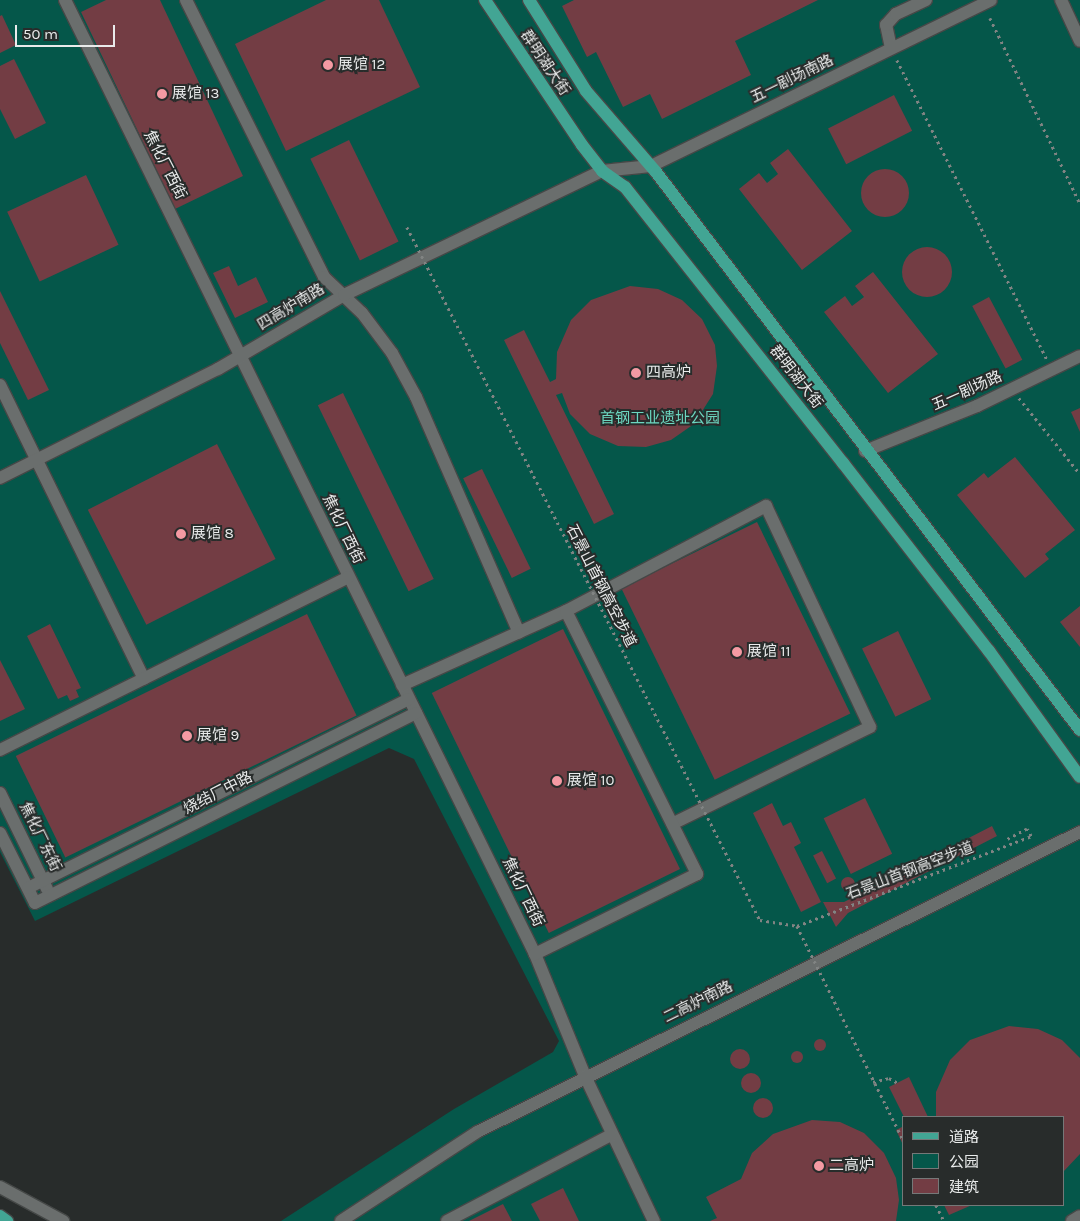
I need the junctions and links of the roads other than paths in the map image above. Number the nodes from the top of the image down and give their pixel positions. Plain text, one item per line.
1 (65, 0) edge
2 (186, 0) edge
3 (485, 0) edge
4 (529, 0) edge
5 (926, 0) edge
6 (991, 0) edge
7 (1061, 0) edge
8 (1080, 41) edge
9 (891, 48) junction
10 (651, 166) junction
11 (602, 171) junction
12 (344, 295) junction
13 (242, 356) junction
14 (1080, 356) edge
15 (0, 385) edge
16 (864, 451) junction
17 (36, 460) junction
18 (0, 478) edge
19 (348, 577) junction
20 (566, 611) junction
21 (519, 633) junction
22 (144, 680) junction
23 (402, 685) junction
24 (409, 699) junction
25 (416, 712) junction
26 (1080, 730) edge
27 (0, 750) edge
28 (1080, 777) edge
29 (0, 793) edge
30 (672, 824) junction
31 (1080, 832) edge
32 (0, 833) edge
33 (44, 881) junction
34 (28, 888) junction
35 (50, 896) junction
36 (535, 954) junction
37 (585, 1076) junction
38 (611, 1135) junction
39 (0, 1187) edge
40 (0, 1216) edge
41 (1080, 1216) edge
42 (7, 1221) edge
43 (63, 1221) edge
44 (341, 1221) edge
45 (447, 1221) edge
46 (654, 1221) edge
47 (1072, 1221) edge

1 - 13 street, 焦化厂西街
2 - 12 street
3 - 11 main road, 群明湖大街
4 - 10 main road, 群明湖大街
5 - 9 street
6 - 9 street, 五一剧场南路
7 - 8 street
9 - 10 street, 五一剧场南路
10 - 11 street, 五一剧场南路
10 - 16 main road, 群明湖大街
11 - 12 street, 四高炉南路
11 - 28 main road, 群明湖大街
12 - 13 street, 四高炉南路
12 - 21 street
13 - 17 street, 四高炉南路
13 - 19 street, 焦化厂西街
14 - 16 street, 五一剧场路
15 - 17 street
16 - 26 main road, 群明湖大街
17 - 18 street, 四高炉南路
17 - 22 street
19 - 22 street
19 - 23 street, 焦化厂西街
20 - 21 street
20 - 30 street
20 - 30 street
21 - 23 street
22 - 27 street
23 - 24 street, 焦化厂西街
24 - 25 street, 焦化厂西街
24 - 33 street, 烧结厂中路
25 - 35 street, 烧结厂中路
25 - 36 street, 焦化厂西街
29 - 33 street, 焦化厂东街
30 - 36 street
31 - 37 street, 二高炉南路
32 - 34 street
33 - 34 street, 烧结厂中路
33 - 35 street, 焦化厂东街
34 - 35 street, 烧结厂中路
36 - 37 street, 焦化厂西街
37 - 38 street, 焦化厂西街
37 - 44 street, 二高炉南路
38 - 45 street
38 - 46 street, 焦化厂西街
39 - 43 street
40 - 42 main road
41 - 47 street

